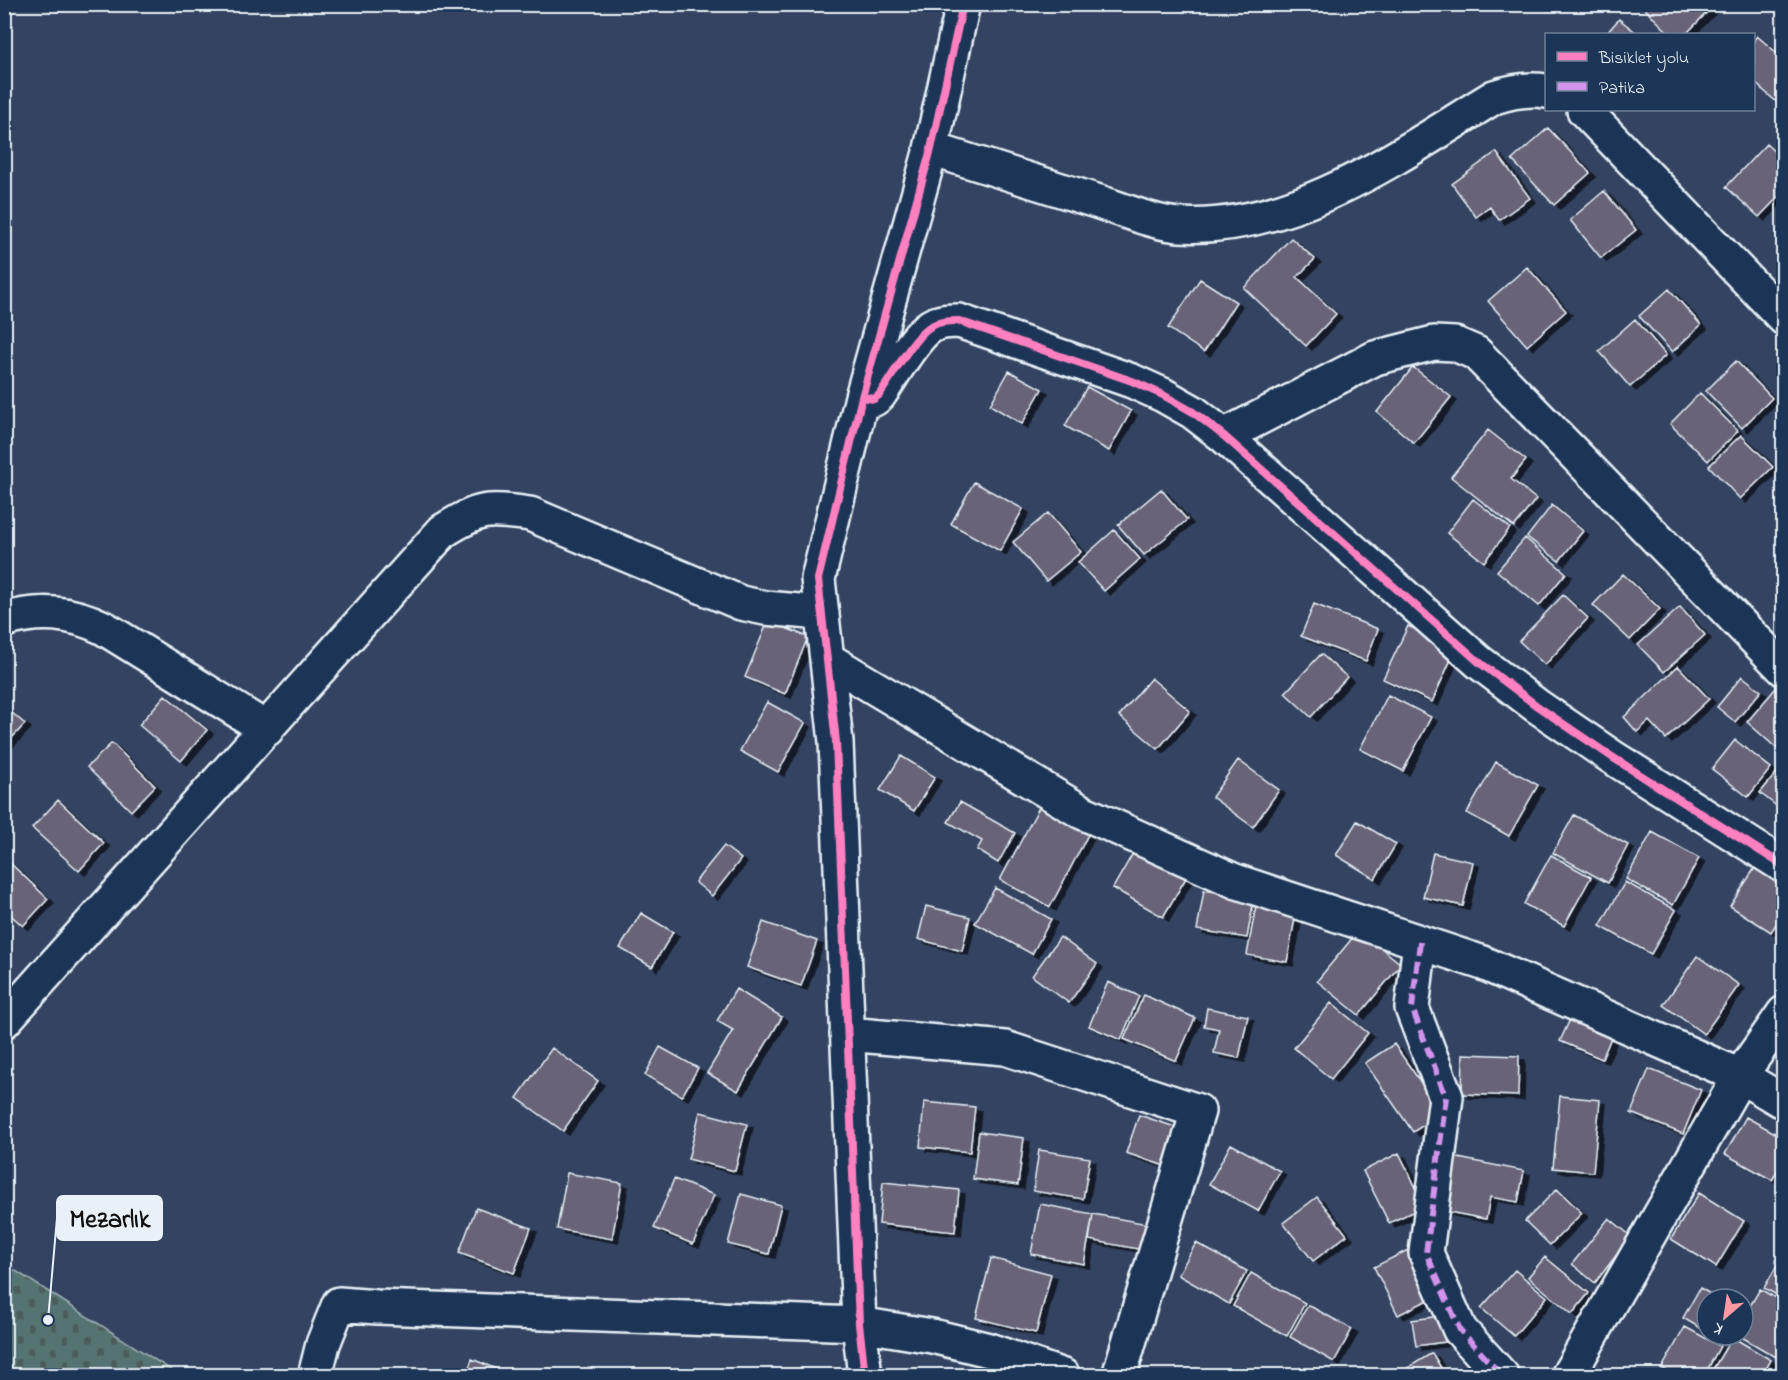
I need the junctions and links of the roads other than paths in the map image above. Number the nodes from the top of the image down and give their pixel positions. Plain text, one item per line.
1 (963, 4) edge
2 (1545, 91) edge
3 (1585, 111) edge
4 (931, 149) junction
5 (1784, 318) edge
6 (862, 397) junction
7 (1224, 436) junction
8 (822, 613) junction
9 (4, 620) edge
10 (827, 659) junction
11 (1784, 669) edge
12 (267, 729) junction
13 (1784, 866) edge
14 (1420, 942) junction
15 (1784, 1014) edge
16 (4, 1022) edge
17 (847, 1034) junction
18 (1740, 1076) junction
19 (1784, 1102) edge
20 (859, 1324) junction
21 (315, 1376) edge
22 (865, 1376) edge
23 (1063, 1376) edge
24 (1119, 1376) edge
25 (1502, 1376) edge
26 (1568, 1376) edge

1 - 4 street
2 - 4 street
3 - 5 street
4 - 6 street
6 - 7 street
6 - 8 street
7 - 11 street
7 - 13 street
8 - 10 street
8 - 12 street
9 - 12 street
10 - 14 street
10 - 17 street
12 - 16 street
14 - 18 street
14 - 25 street
15 - 18 street
17 - 20 street
17 - 24 street
18 - 19 street
18 - 26 street
20 - 21 street
20 - 22 street
20 - 23 street

